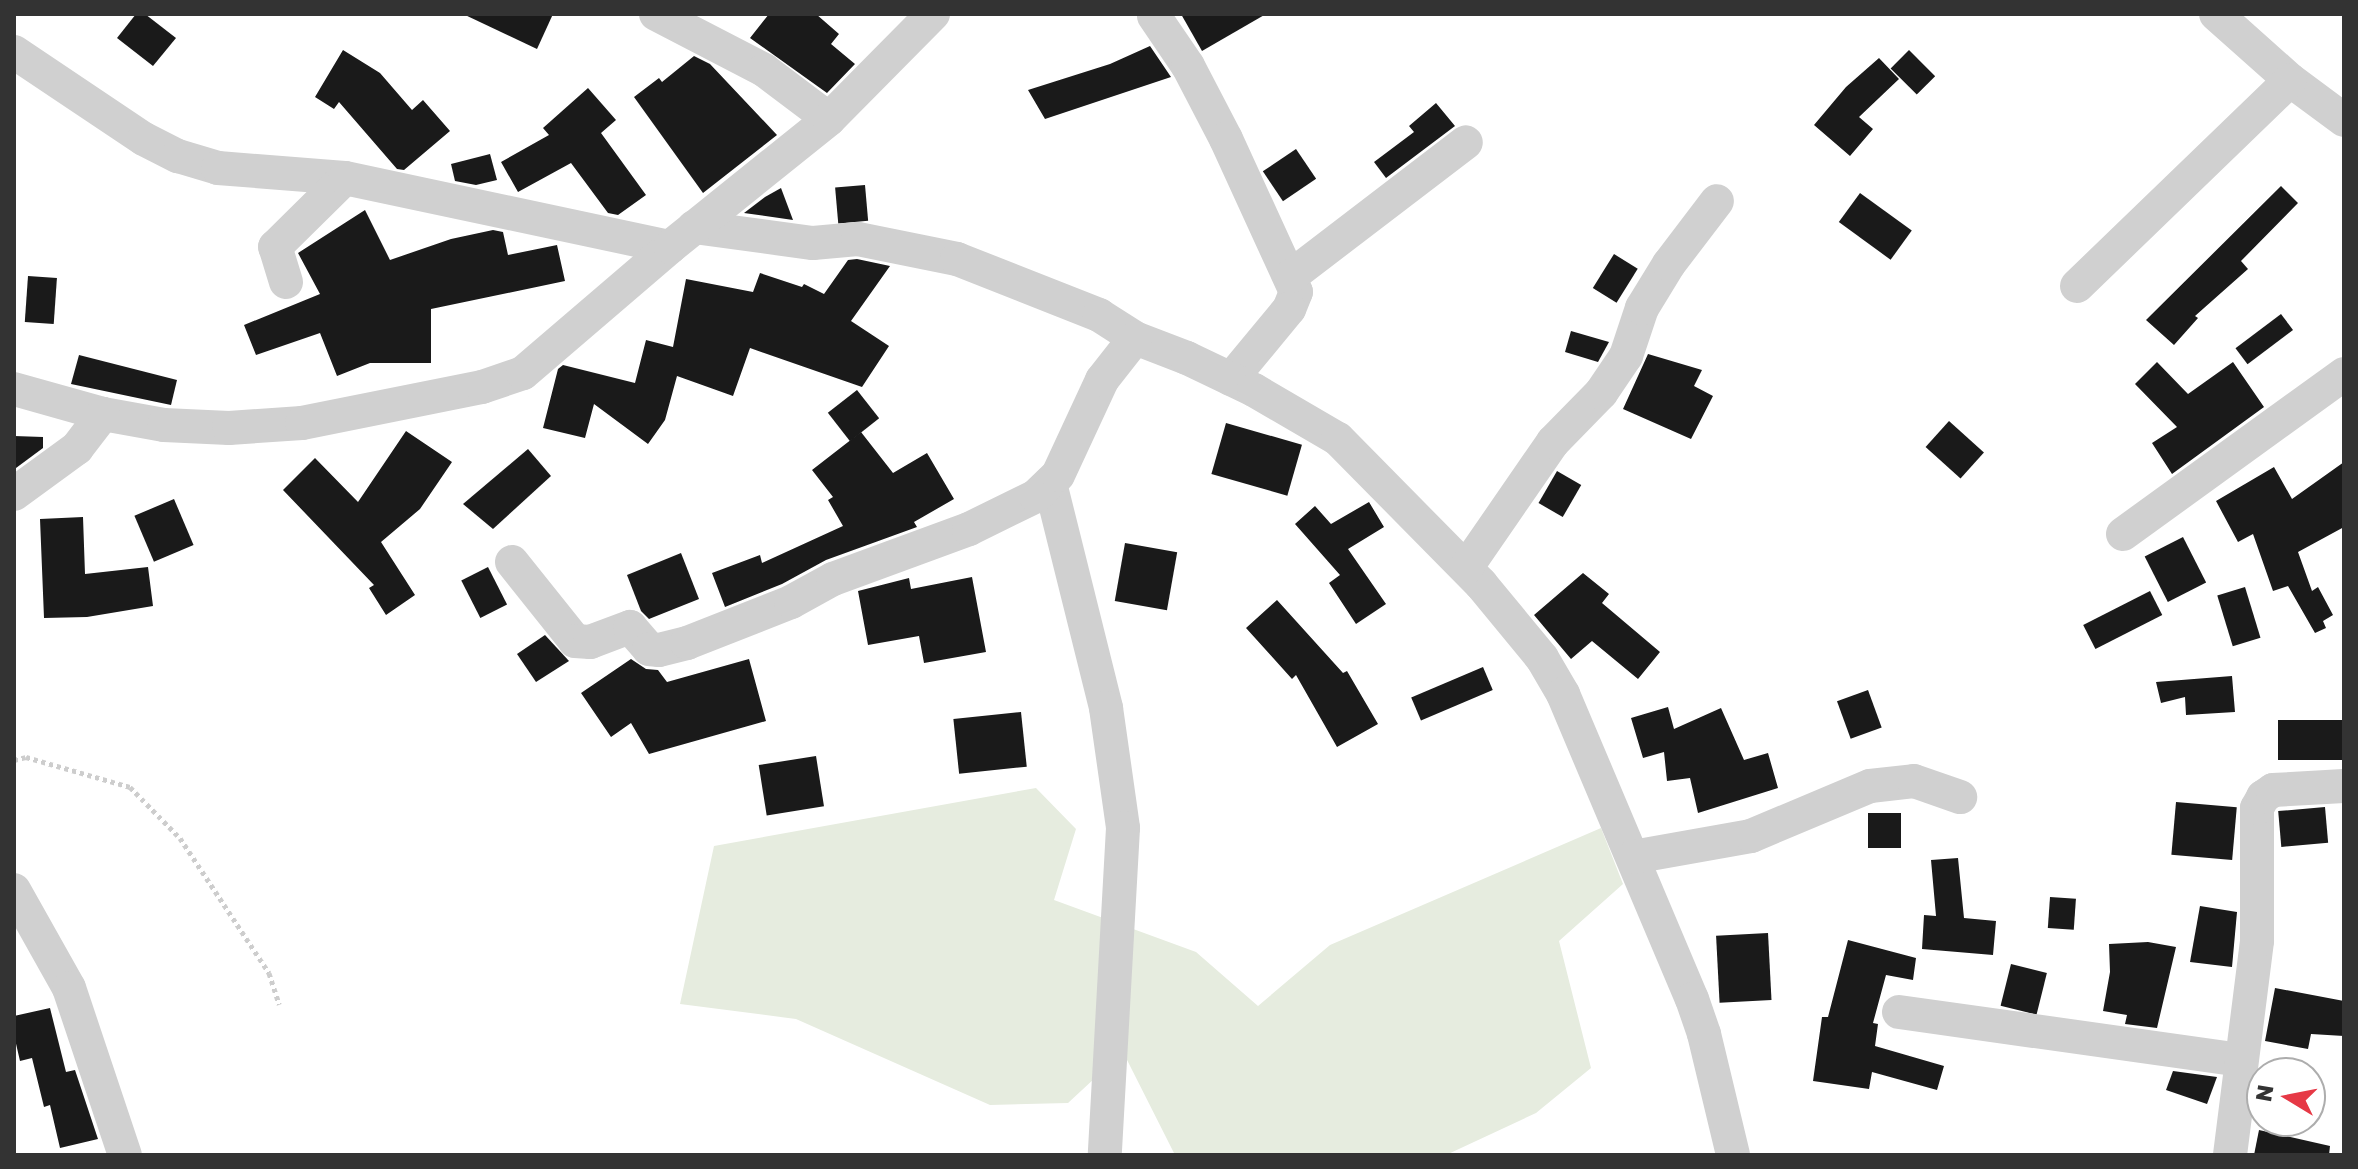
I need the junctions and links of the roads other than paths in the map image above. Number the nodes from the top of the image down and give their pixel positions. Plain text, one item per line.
1 (656, 14) edge
2 (933, 14) edge
3 (2216, 14) edge
4 (1154, 16) edge
5 (14, 52) edge
6 (2290, 80) junction
7 (829, 119) junction
8 (2344, 120) edge
9 (1466, 142) dead end
10 (345, 178) junction
11 (1717, 201) dead end
12 (682, 237) junction
13 (1291, 276) junction
14 (286, 282) dead end
15 (2077, 286) dead end
16 (1135, 338) junction
17 (2344, 374) edge
18 (1231, 379) junction
19 (14, 389) edge
20 (103, 414) junction
21 (1050, 483) junction
22 (14, 494) edge
23 (2123, 534) dead end
24 (512, 562) dead end
25 (1466, 568) junction
26 (2344, 786) edge
27 (1960, 797) dead end
28 (1633, 857) junction
29 (14, 890) edge
30 (1899, 1012) dead end
31 (2241, 1060) junction
32 (125, 1155) edge
33 (1106, 1155) edge
34 (1733, 1155) edge
35 (2230, 1155) edge

1 - 7 street
2 - 7 street
3 - 6 street
4 - 13 street
5 - 10 street
6 - 8 street
6 - 15 street
7 - 12 street
9 - 13 street
10 - 12 street
10 - 14 street
11 - 25 street
12 - 16 street
12 - 20 street
13 - 18 street
16 - 18 street
16 - 21 street
17 - 23 street
18 - 25 street
19 - 20 street
20 - 22 street
21 - 24 street
21 - 33 street
25 - 28 street
26 - 31 street
27 - 28 street
28 - 34 street
29 - 32 street
30 - 31 street
31 - 35 street

